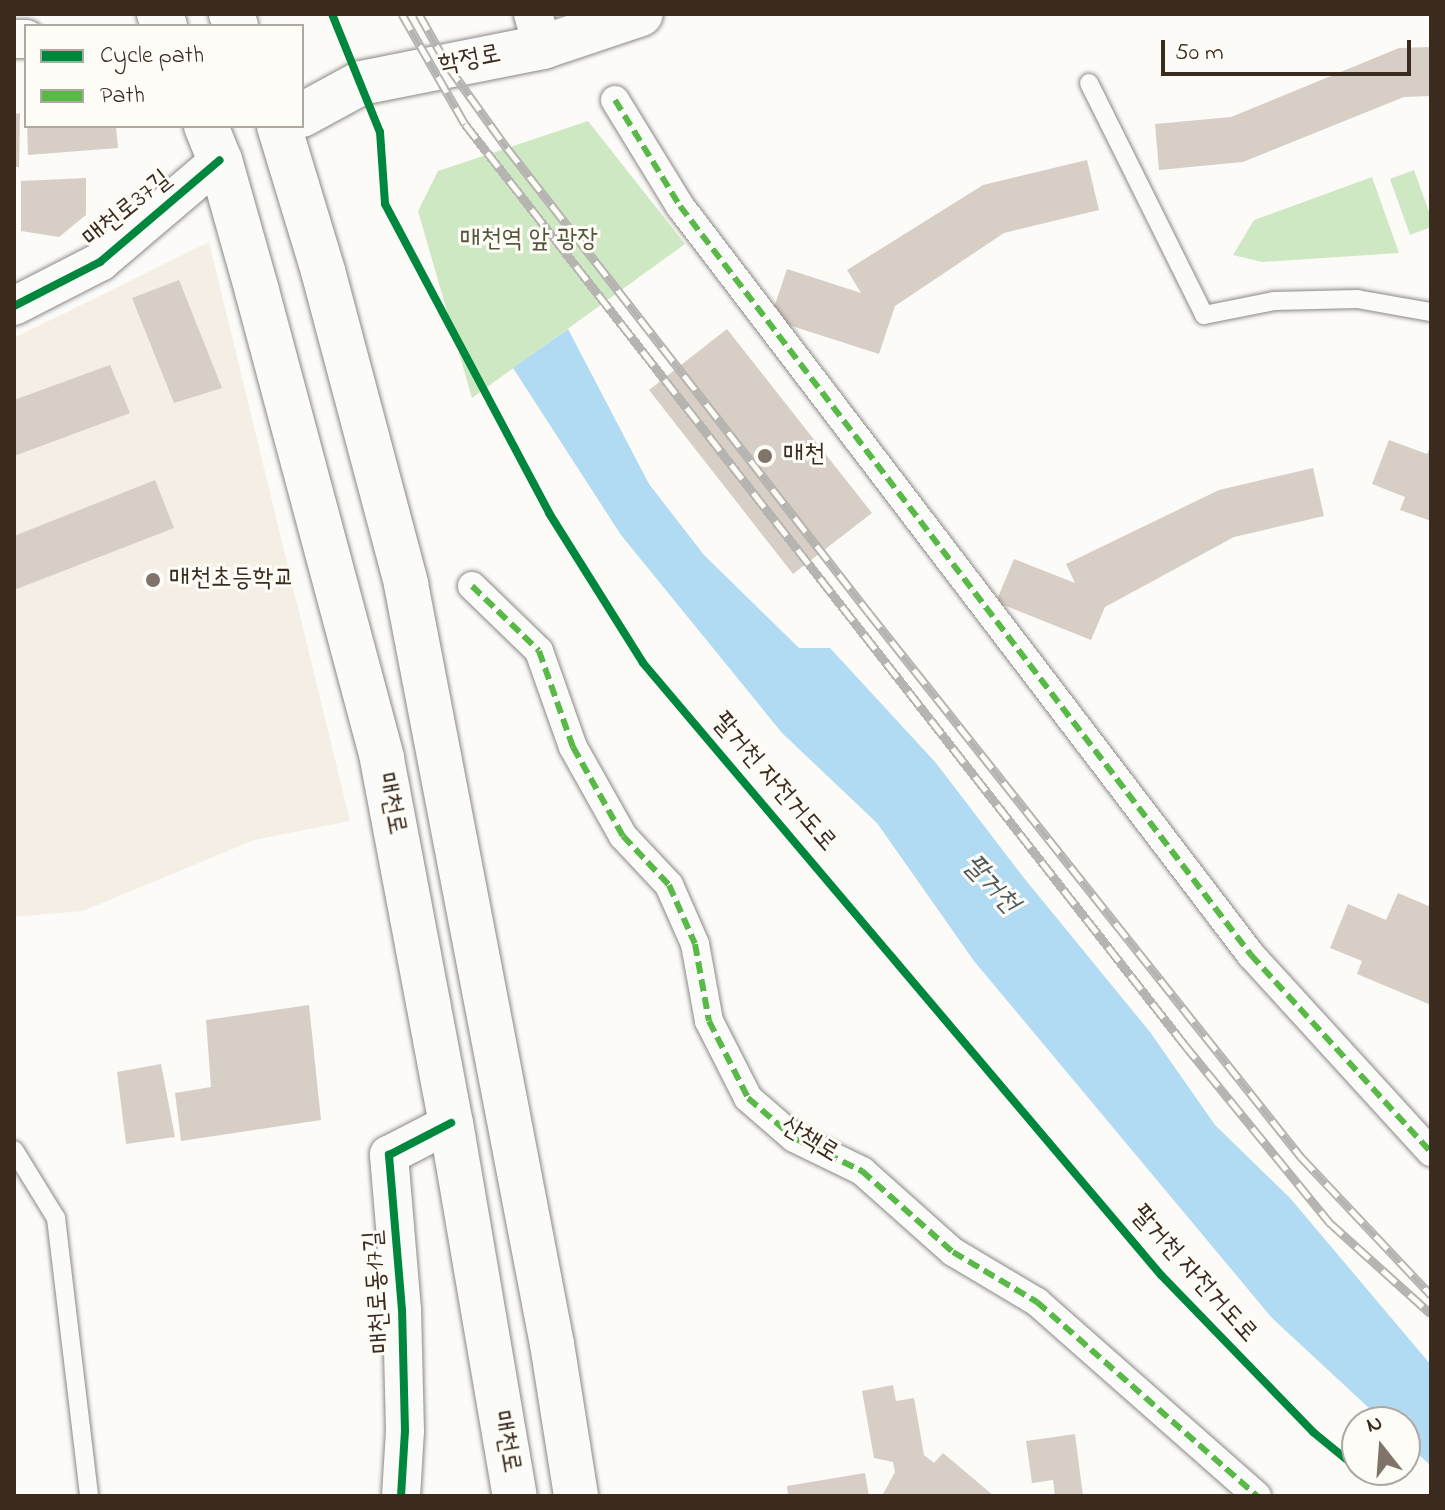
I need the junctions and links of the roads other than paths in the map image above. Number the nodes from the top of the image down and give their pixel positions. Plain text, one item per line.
1 (641, 14) edge
2 (538, 30) edge
3 (1089, 83) dead end
4 (615, 100) dead end
5 (304, 114) edge
6 (272, 128) edge
7 (281, 128) edge
8 (213, 143) edge
9 (14, 306) edge
10 (1431, 312) edge
11 (472, 586) dead end
12 (451, 1123) junction
13 (14, 1150) edge
14 (1431, 1152) edge
15 (89, 1496) edge
16 (401, 1496) edge
17 (515, 1496) edge
18 (576, 1496) edge
19 (1257, 1496) edge

1 - 2 main road, 학정로
2 - 5 main road, 학정로
3 - 10 lane
4 - 14 street
6 - 8 main road
7 - 18 main road
8 - 9 street, 매천로37길
8 - 12 main road, 매천로
11 - 19 street, 산책로
12 - 16 street, 매천로동17길
12 - 17 main road, 매천로
13 - 15 lane

